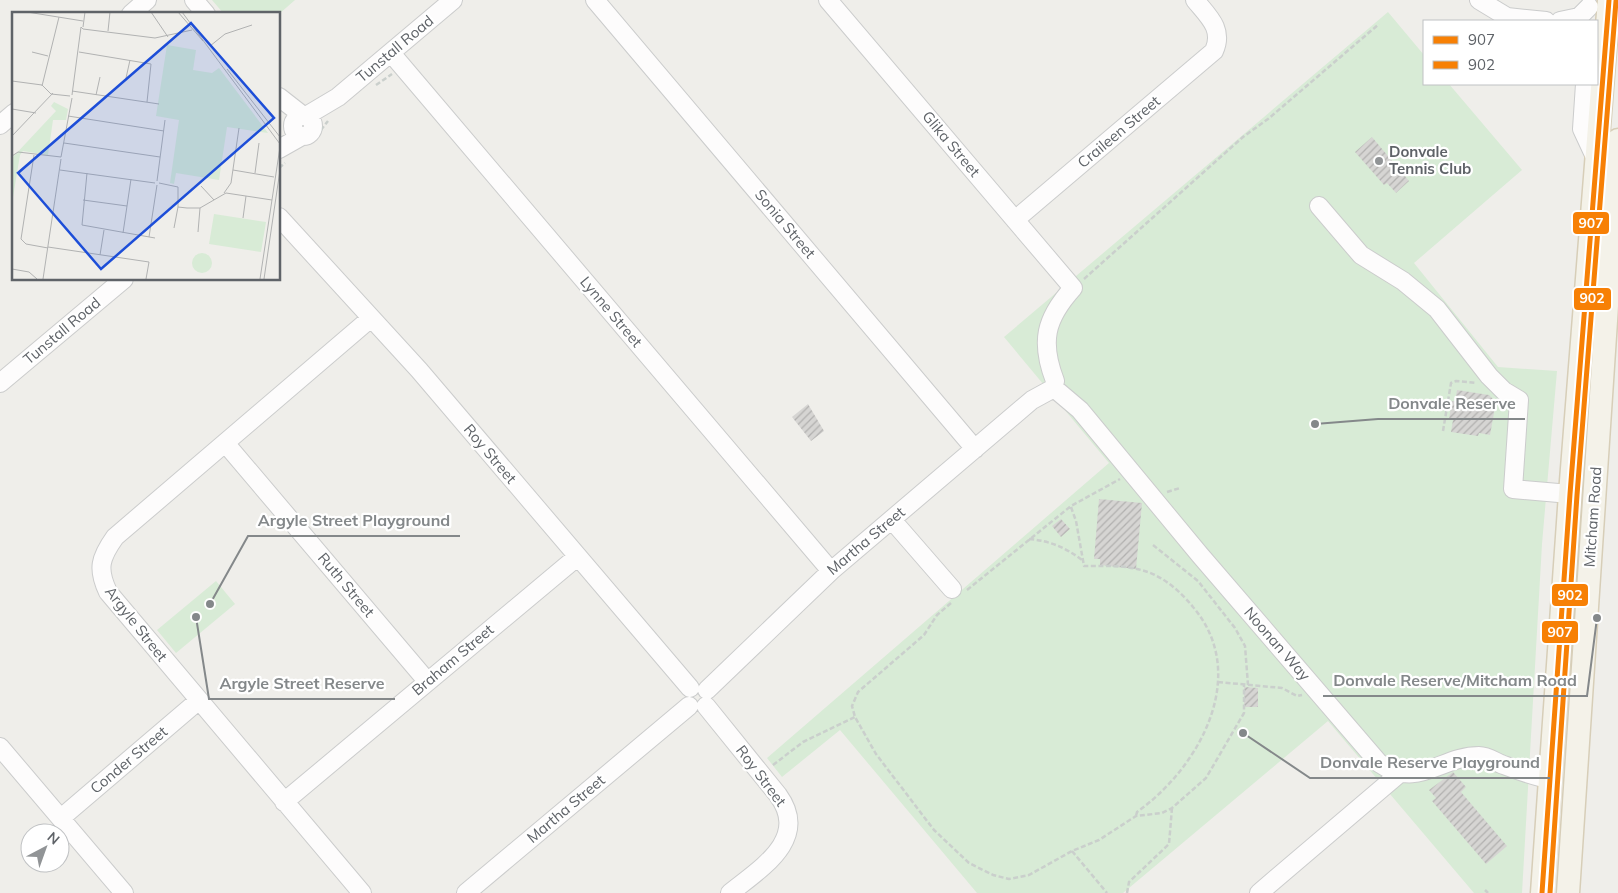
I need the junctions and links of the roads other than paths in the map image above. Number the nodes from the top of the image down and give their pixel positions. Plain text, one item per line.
1 (147, 0) edge
2 (194, 0) edge
3 (453, 0) edge
4 (595, 0) edge
5 (828, 0) edge
6 (1194, 0) edge
7 (1479, 0) edge
8 (1594, 7) edge
9 (133, 12) edge
10 (204, 12) edge
11 (1536, 20) edge
12 (1565, 20) edge
13 (1594, 20) edge
14 (391, 53) junction
15 (1585, 85) edge
16 (1595, 85) edge
17 (280, 99) edge
18 (12, 115) edge
19 (302, 124) junction
20 (0, 125) edge
21 (1618, 140) edge
22 (280, 143) edge
23 (280, 148) edge
24 (1596, 159) junction
25 (1319, 206) dead end
26 (1615, 214) edge
27 (281, 218) edge
28 (1015, 220) junction
29 (123, 280) edge
30 (371, 318) junction
31 (0, 383) edge
32 (1051, 384) junction
33 (226, 444) junction
34 (975, 449) junction
35 (1570, 494) junction
36 (1595, 498) junction
37 (892, 520) junction
38 (578, 556) junction
39 (830, 571) junction
40 (957, 594) road end
41 (427, 681) junction
42 (698, 697) junction
43 (198, 701) junction
44 (0, 746) edge
45 (1400, 773) junction
46 (1549, 779) junction
47 (284, 802) junction
48 (61, 818) junction
49 (124, 893) edge
50 (362, 893) edge
51 (466, 893) edge
52 (730, 893) edge
53 (1258, 893) edge
54 (1542, 893) edge
55 (1568, 893) edge

1 - 9 street
2 - 10 street
3 - 14 street, Tunstall Road
4 - 34 street, Sonia Street
5 - 28 street, Glika Street
6 - 28 street, Craileen Street
7 - 11 street
8 - 12 street
8 - 13 main road, Mitcham Road
14 - 19 street, Tunstall Road
14 - 39 street, Lynne Street
15 - 24 street
16 - 24 main road, Mitcham Road
17 - 19 street
18 - 20 street
19 - 22 street, Tunstall Road
19 - 23 street, Tunstall Road
21 - 26 main road, Mitcham Road
24 - 35 main road, Mitcham Road
25 - 35 street
26 - 36 main road, Mitcham Road
27 - 30 street, Roy Street
28 - 32 street, Glika Street
29 - 31 street, Tunstall Road
30 - 33 street, Argyle Street
30 - 38 street, Roy Street
32 - 34 street, Martha Street
32 - 45 street, Noonan Way
33 - 41 street, Ruth Street
33 - 43 street, Argyle Street
34 - 37 street, Martha Street
35 - 36 main road
35 - 46 main road, Mitcham Road
36 - 55 main road, Mitcham Road
37 - 39 street, Martha Street
37 - 40 street
38 - 41 street, Braham Street
38 - 42 street, Roy Street
39 - 42 street, Martha Street
41 - 47 street, Braham Street
42 - 51 street, Martha Street
42 - 52 street, Roy Street
43 - 47 street, Argyle Street
43 - 48 street, Conder Street
44 - 48 street
45 - 46 street
45 - 53 street
46 - 54 main road, Mitcham Road
47 - 50 street, Argyle Street
48 - 49 street

